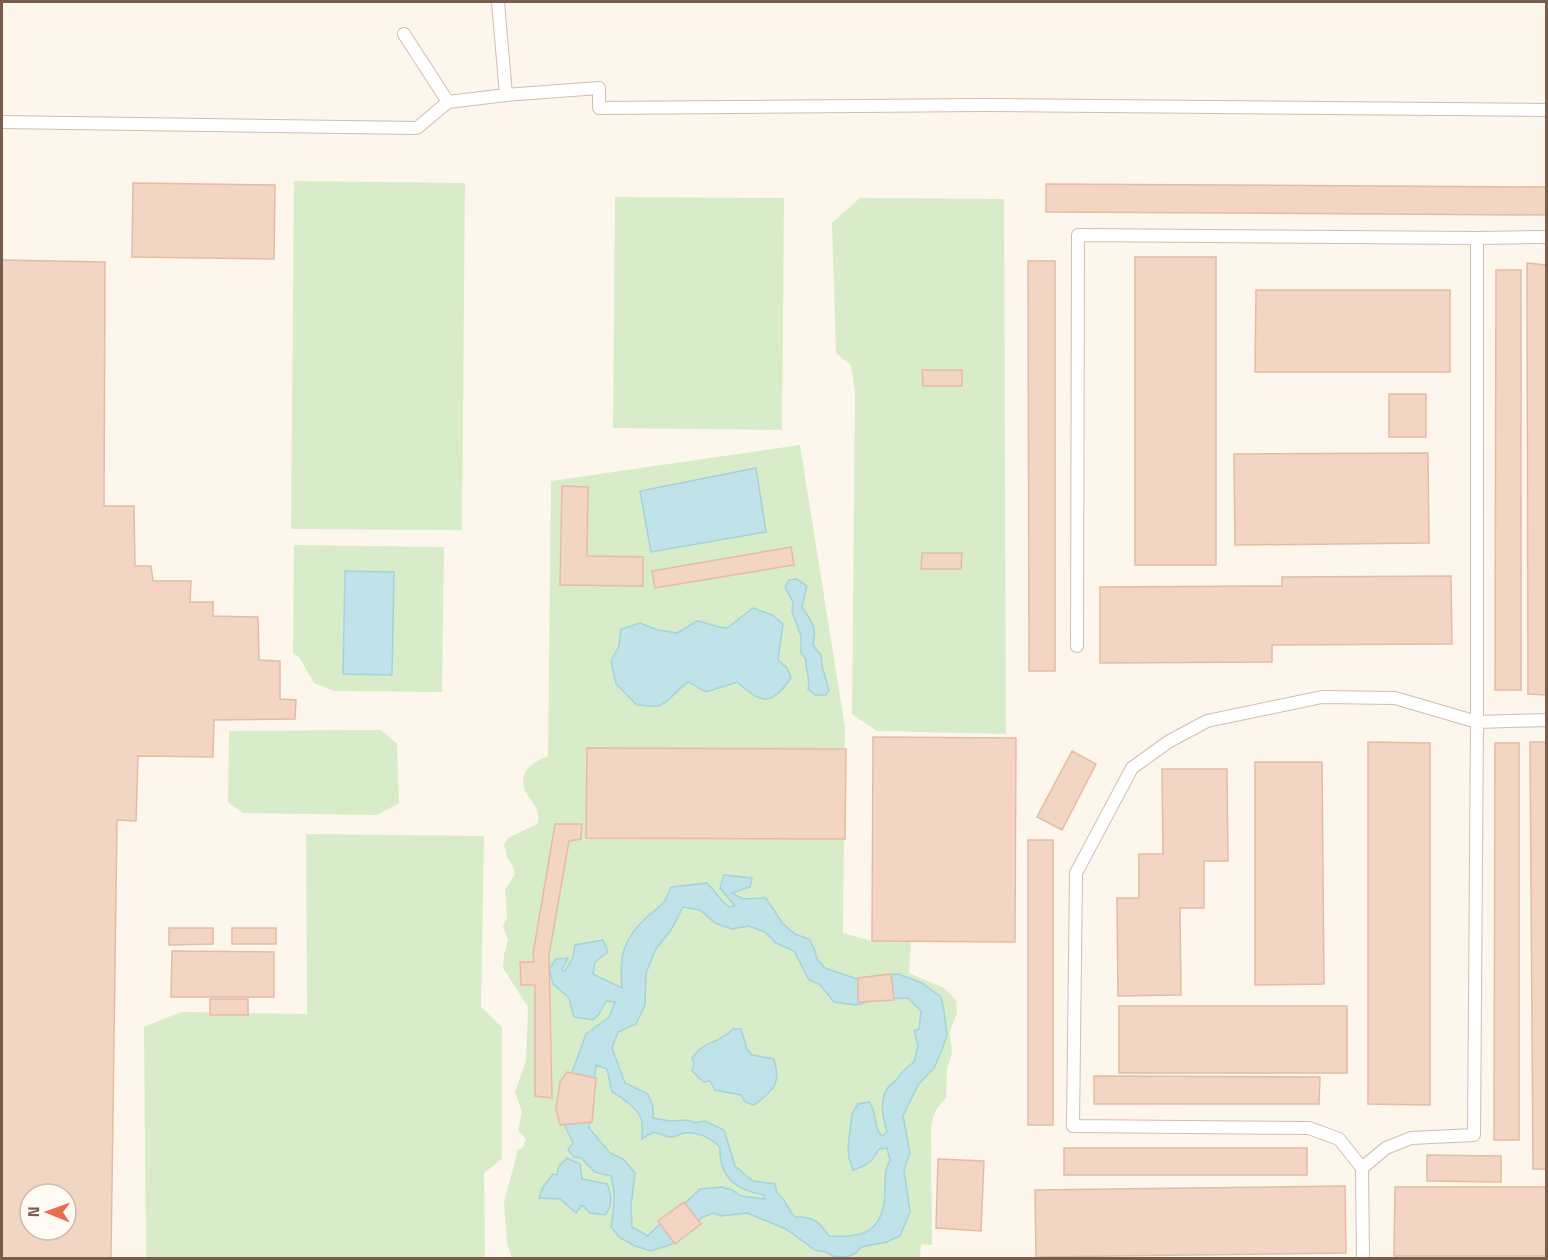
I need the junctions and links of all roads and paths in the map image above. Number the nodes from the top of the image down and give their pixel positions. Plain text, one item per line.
1 (498, 2) edge
2 (404, 34) dead end
3 (506, 95) junction
4 (448, 102) junction
5 (1546, 110) edge
6 (2, 122) edge
7 (1546, 237) edge
8 (1477, 238) junction
9 (1077, 646) dead end
10 (1546, 720) edge
11 (1477, 722) junction
12 (1362, 1168) junction
13 (1363, 1258) edge

1 - 3 lane
2 - 4 lane
3 - 4 lane
3 - 5 lane
4 - 6 lane
7 - 8 lane
8 - 9 lane
8 - 11 lane
10 - 11 lane
11 - 12 lane
11 - 12 lane
12 - 13 lane

